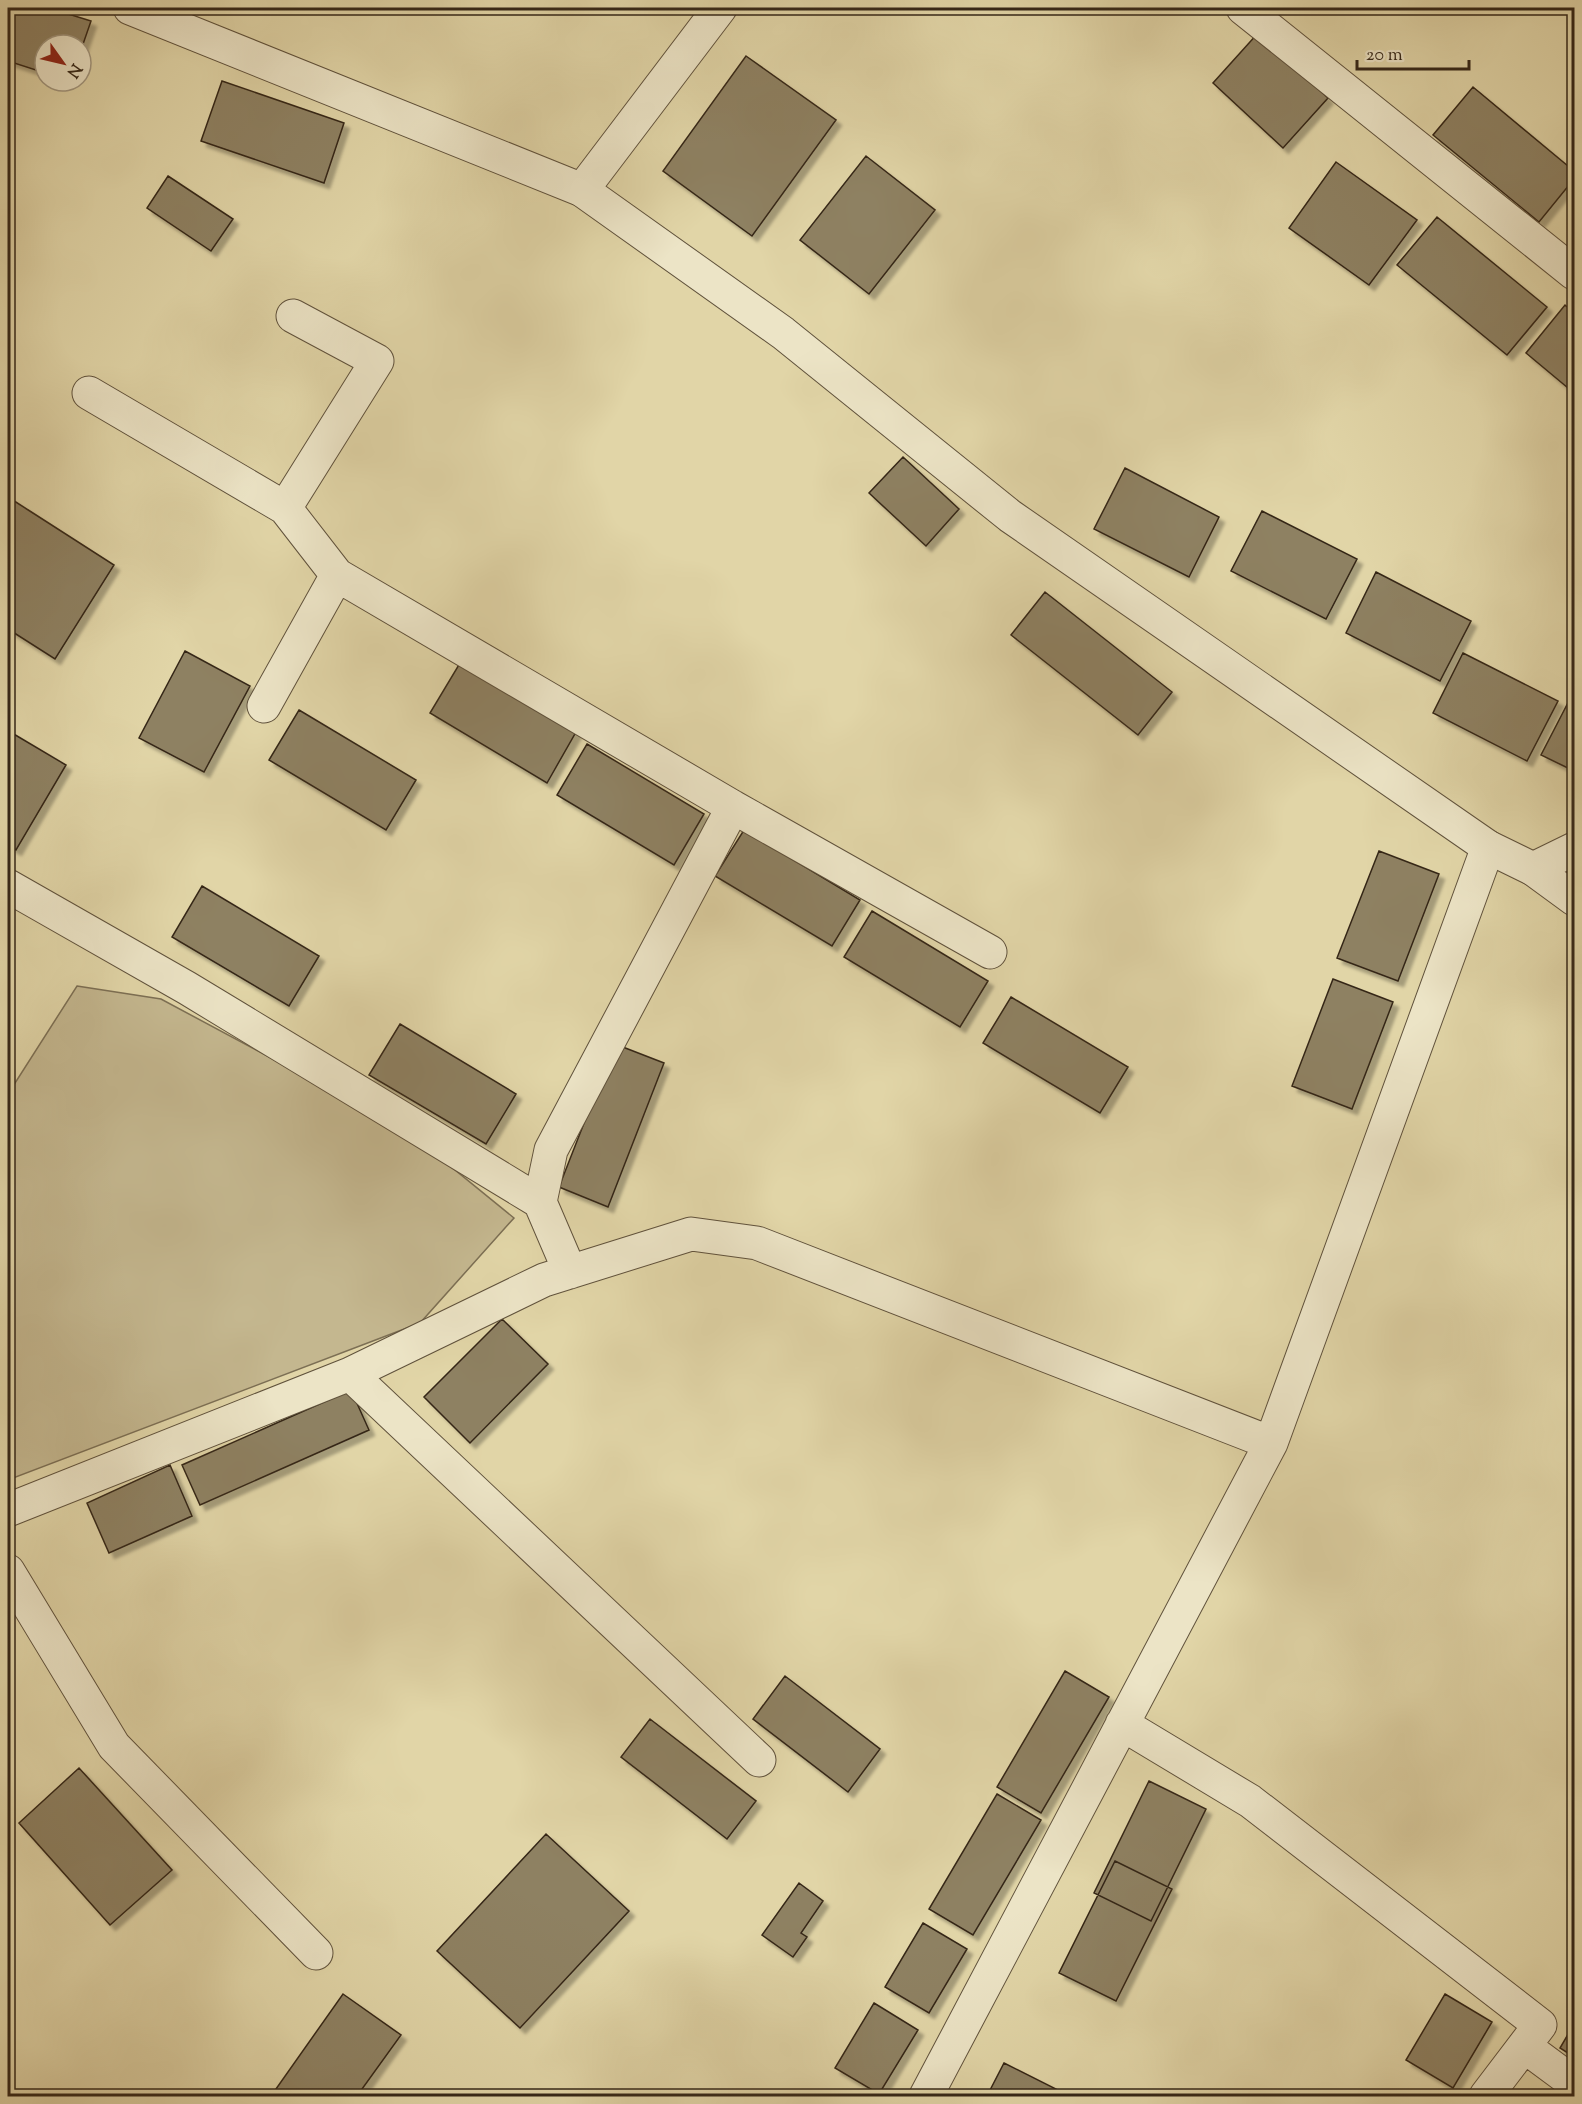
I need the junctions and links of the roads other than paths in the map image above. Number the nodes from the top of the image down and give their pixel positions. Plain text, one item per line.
1 (130, 8) edge
2 (720, 8) edge
3 (1243, 8) edge
4 (582, 190) junction
5 (1575, 273) edge
6 (293, 316) dead end
7 (89, 393) dead end
8 (285, 508) junction
9 (337, 575) junction
10 (264, 706) dead end
11 (733, 807) junction
12 (1488, 847) junction
13 (1575, 849) edge
14 (1533, 869) junction
15 (8, 886) edge
16 (1575, 900) edge
17 (990, 952) dead end
18 (540, 1202) junction
19 (570, 1272) junction
20 (350, 1374) junction
21 (1270, 1443) junction
22 (8, 1510) edge
23 (8, 1571) edge
24 (1122, 1724) junction
25 (759, 1760) dead end
26 (316, 1953) dead end
27 (1524, 2046) junction
28 (1575, 2083) edge
29 (926, 2097) edge
30 (1486, 2097) edge

1 - 4 street
2 - 4 street
3 - 5 street
4 - 12 street
6 - 8 street
7 - 8 street
8 - 9 street
9 - 10 street
9 - 11 street
11 - 17 street
11 - 18 street
12 - 14 street
12 - 21 street
13 - 14 street
14 - 16 street
15 - 18 street
18 - 19 street
19 - 20 street
19 - 21 street
20 - 22 street
20 - 25 street
21 - 24 street
23 - 26 street
24 - 27 street
24 - 29 street
27 - 28 street
27 - 30 street

